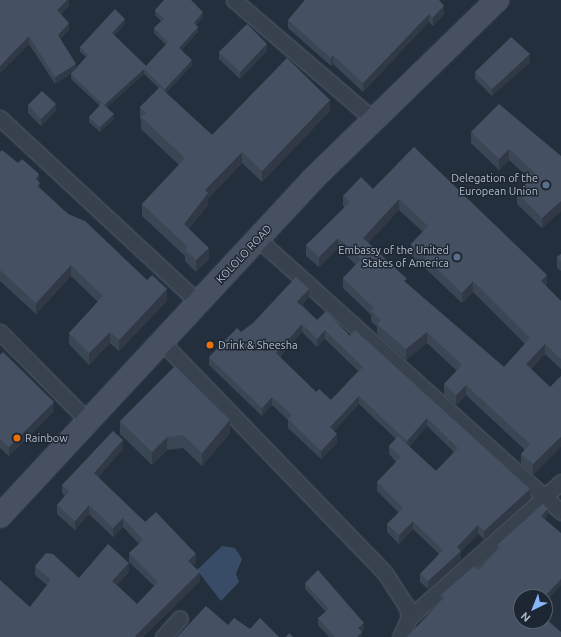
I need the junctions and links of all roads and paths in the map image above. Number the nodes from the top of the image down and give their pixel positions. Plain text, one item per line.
1 (234, 0) edge
2 (497, 0) edge
3 (0, 118) edge
4 (373, 118) junction
5 (258, 239) junction
6 (199, 303) junction
7 (2, 339) edge
8 (163, 343) junction
9 (89, 422) junction
10 (561, 482) edge
11 (546, 497) junction
12 (561, 512) edge
13 (0, 516) edge
14 (180, 618) dead end
15 (409, 618) junction
16 (163, 637) edge
17 (400, 637) edge

1 - 4 street
2 - 4 street, KOLOLO ROAD
3 - 6 street
4 - 5 street, KOLOLO ROAD
5 - 6 street, KOLOLO ROAD
5 - 11 street
6 - 8 street, KOLOLO ROAD
7 - 9 street
8 - 9 street, KOLOLO ROAD
8 - 15 street
9 - 13 street, KOLOLO ROAD
10 - 11 street
11 - 12 street
11 - 15 street
14 - 16 street
15 - 17 street

